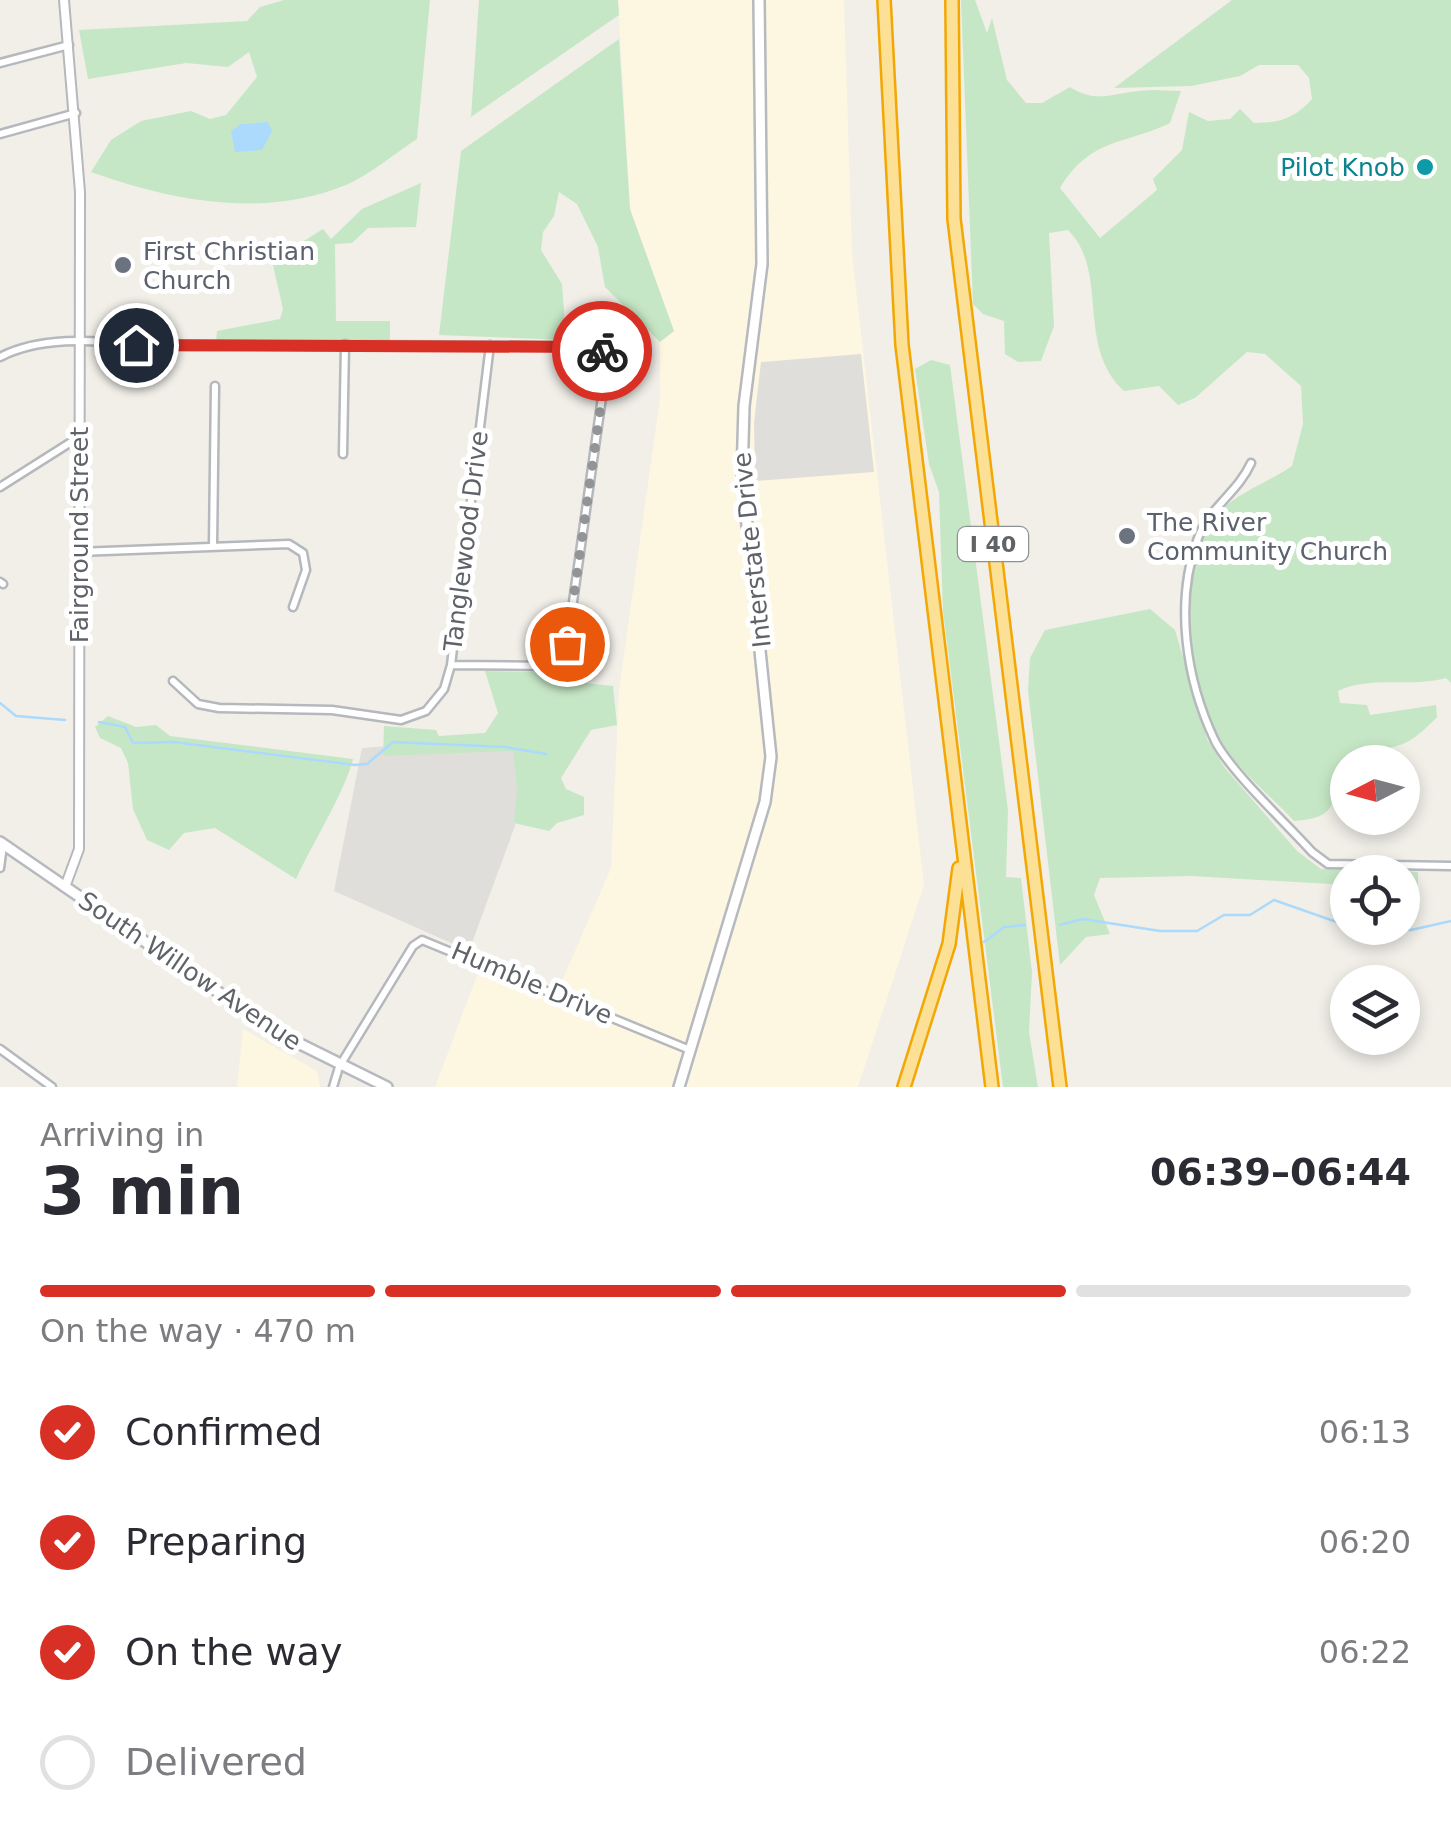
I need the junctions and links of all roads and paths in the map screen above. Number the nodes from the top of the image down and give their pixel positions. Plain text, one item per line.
1 (64, 0) edge
2 (758, 0) edge
3 (884, 0) edge
4 (952, 0) edge
5 (70, 45) junction
6 (0, 64) edge
7 (76, 113) junction
8 (0, 134) edge
9 (80, 344) junction
10 (346, 344) junction
11 (490, 344) junction
12 (0, 358) edge
13 (215, 386) dead end
14 (79, 436) junction
15 (343, 454) dead end
16 (1251, 463) dead end
17 (0, 486) edge
18 (213, 546) junction
19 (78, 552) junction
20 (292, 607) dead end
21 (451, 665) junction
22 (174, 681) dead end
23 (960, 828) junction
24 (2, 843) edge
25 (1451, 866) edge
26 (0, 868) edge
27 (65, 887) junction
28 (0, 1049) edge
29 (690, 1050) junction
30 (339, 1066) junction
31 (52, 1087) edge
32 (333, 1087) edge
33 (386, 1087) edge
34 (679, 1087) edge
35 (904, 1087) edge
36 (992, 1087) edge
37 (1060, 1087) edge

1 - 5 street, Fairground Street
2 - 29 main road, Interstate Drive
3 - 23 highway, I 40
4 - 37 highway, I 40
5 - 6 street
5 - 7 street, Fairground Street
7 - 8 street
7 - 9 street, Fairground Street
9 - 10 street
9 - 12 street
9 - 14 street, Fairground Street
10 - 11 street
10 - 15 street
11 - 21 street, Tanglewood Drive
11 - 21 street, Tanglewood Drive
13 - 18 street
14 - 17 street
14 - 19 street, Fairground Street
16 - 25 street
18 - 19 street
18 - 20 street
19 - 27 street, Fairground Street
21 - 22 street
23 - 35 highway
23 - 36 highway, I 40
24 - 26 street
24 - 27 main road, South Willow Avenue
27 - 30 main road, South Willow Avenue
28 - 31 street
29 - 30 street, Humble Drive
29 - 34 main road, Interstate Drive
30 - 32 street, Humble Drive
30 - 33 main road, South Willow Avenue

